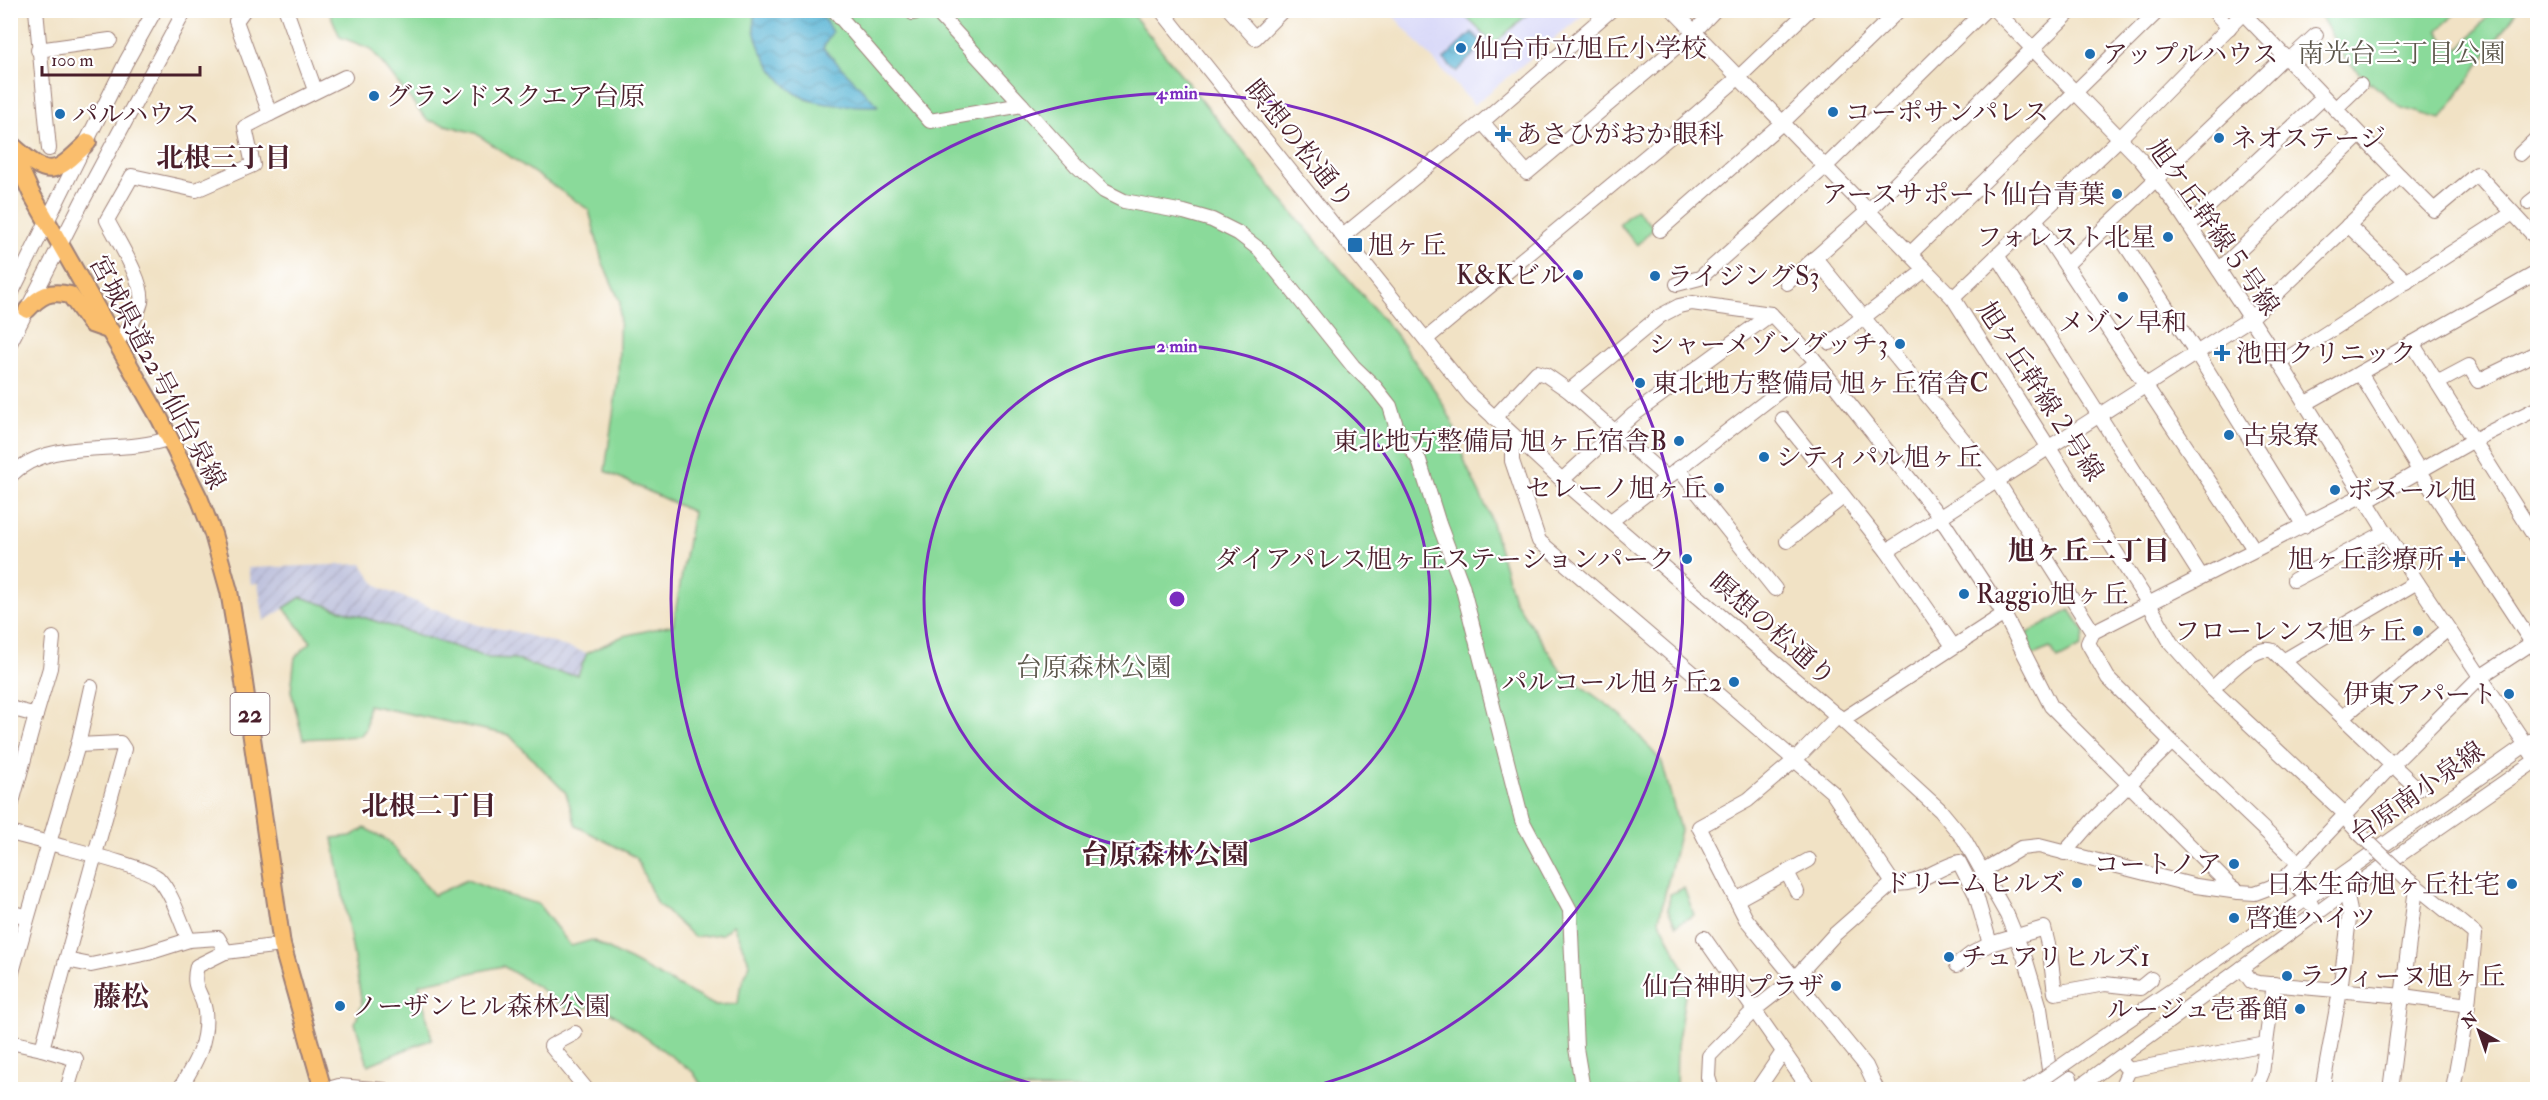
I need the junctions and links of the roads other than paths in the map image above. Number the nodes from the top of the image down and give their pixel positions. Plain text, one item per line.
1 (36, 10) edge
2 (155, 10) edge
3 (185, 10) edge
4 (244, 10) edge
5 (286, 10) edge
6 (834, 10) edge
7 (935, 10) edge
8 (1161, 10) edge
9 (1230, 10) edge
10 (1284, 10) edge
11 (1611, 10) edge
12 (1673, 10) edge
13 (1715, 10) edge
14 (1809, 10) edge
15 (1899, 10) edge
16 (1985, 10) edge
17 (1995, 10) edge
18 (2072, 10) edge
19 (2159, 10) edge
20 (2213, 10) edge
21 (2245, 12) edge
22 (2229, 28) junction
23 (1694, 32) junction
24 (2316, 35) dead end
25 (110, 40) dead end
26 (2033, 49) junction
27 (38, 50) junction
28 (2287, 58) junction
29 (345, 77) dead end
30 (1739, 77) junction
31 (2361, 85) dead end
32 (315, 90) junction
33 (2076, 94) junction
34 (2323, 98) junction
35 (1022, 105) junction
36 (2335, 110) junction
37 (270, 114) junction
38 (1482, 122) junction
39 (1784, 122) junction
40 (2360, 135) junction
41 (2538, 137) edge
42 (2120, 138) junction
43 (88, 142) junction
44 (10, 145) edge
45 (50, 149) dead end
46 (2520, 154) dead end
47 (1825, 167) junction
48 (2400, 176) junction
49 (2157, 180) junction
50 (1869, 210) junction
51 (2513, 213) junction
52 (2035, 219) junction
53 (2111, 222) junction
54 (48, 224) junction
55 (2189, 225) junction
56 (2348, 225) junction
57 (1660, 230) dead end
58 (2535, 233) edge
59 (1342, 236) junction
60 (60, 245) junction
61 (1910, 254) junction
62 (1997, 255) junction
63 (1815, 258) junction
64 (2066, 265) junction
65 (1924, 270) junction
66 (2218, 270) junction
67 (2538, 273) edge
68 (2407, 282) junction
69 (1787, 283) dead end
70 (1677, 284) dead end
71 (10, 296) edge
72 (1953, 298) junction
73 (27, 310) junction
74 (1771, 314) junction
75 (1865, 316) junction
76 (2251, 318) junction
77 (114, 336) junction
78 (1426, 339) junction
79 (10, 343) edge
80 (1830, 343) dead end
81 (2412, 343) junction
82 (2196, 352) junction
83 (2538, 352) edge
84 (1816, 363) junction
85 (2280, 363) junction
86 (2360, 373) junction
87 (2437, 383) junction
88 (2146, 384) junction
89 (1569, 391) junction
90 (2305, 404) junction
91 (2537, 411) edge
92 (2097, 415) junction
93 (1494, 418) junction
94 (1783, 419) dead end
95 (1616, 432) junction
96 (1512, 436) junction
97 (170, 438) junction
98 (2474, 440) junction
99 (2048, 447) junction
100 (2419, 470) junction
101 (1672, 472) junction
102 (10, 476) edge
103 (1562, 480) junction
104 (1997, 481) junction
105 (1843, 497) junction
106 (2365, 498) junction
107 (1940, 517) junction
108 (1611, 522) junction
109 (2304, 526) junction
110 (2386, 531) junction
111 (1787, 541) dead end
112 (2538, 542) edge
113 (2254, 549) junction
114 (1887, 551) junction
115 (2201, 576) junction
116 (2294, 580) dead end
117 (2417, 582) junction
118 (1775, 589) dead end
119 (2149, 604) junction
120 (2004, 614) junction
121 (2448, 629) junction
122 (2094, 632) junction
123 (52, 638) dead end
124 (2536, 645) edge
125 (1953, 646) junction
126 (2283, 661) junction
127 (2481, 677) junction
128 (91, 687) dead end
129 (2212, 689) junction
130 (10, 708) edge
131 (36, 715) junction
132 (2343, 717) junction
133 (1840, 718) junction
134 (2538, 736) edge
135 (2172, 742) junction
136 (78, 745) junction
137 (2525, 745) junction
138 (1795, 760) junction
139 (2537, 761) edge
140 (2393, 764) junction
141 (14, 779) edge
142 (2131, 784) junction
143 (2418, 789) dead end
144 (10, 810) edge
145 (2344, 815) junction
146 (10, 833) edge
147 (49, 843) junction
148 (2064, 853) junction
149 (94, 857) junction
150 (1809, 860) dead end
151 (2299, 863) junction
152 (1984, 870) junction
153 (1787, 872) junction
154 (2288, 875) junction
155 (2337, 878) junction
156 (2411, 883) junction
157 (1893, 884) junction
158 (1797, 892) dead end
159 (2238, 892) junction
160 (2346, 892) junction
161 (2307, 899) junction
162 (1736, 900) junction
163 (10, 912) edge
164 (2318, 913) junction
165 (27, 916) junction
166 (2017, 935) junction
167 (1704, 938) dead end
168 (189, 940) junction
169 (282, 945) junction
170 (1989, 945) junction
171 (226, 952) junction
172 (66, 960) junction
173 (1957, 965) dead end
174 (2241, 968) junction
175 (11, 975) edge
176 (1795, 978) junction
177 (2151, 979) dead end
178 (2274, 984) junction
179 (2340, 991) junction
180 (2403, 996) junction
181 (2468, 1005) junction
182 (1754, 1010) junction
183 (575, 1033) dead end
184 (10, 1042) edge
185 (2266, 1044) junction
186 (42, 1049) junction
187 (1783, 1052) junction
188 (2119, 1059) junction
189 (2129, 1070) junction
190 (68, 1089) edge
191 (179, 1089) edge
192 (324, 1089) edge
193 (385, 1089) edge
194 (587, 1089) edge
195 (1583, 1089) edge
196 (1712, 1089) edge
197 (1757, 1089) edge
198 (1810, 1089) edge
199 (1877, 1089) edge
200 (2027, 1089) edge
201 (2053, 1089) edge
202 (2073, 1089) edge
203 (2120, 1089) edge
204 (2255, 1089) edge
205 (2322, 1089) edge
206 (2390, 1089) edge
207 (2453, 1089) edge

1 - 27 street
2 - 43 street
3 - 60 street
4 - 37 street
5 - 32 street
6 - 35 street
7 - 35 street
8 - 59 street, 瞑想の松通り
9 - 10 street
11 - 38 street
12 - 23 street, 旭ケ丘幹線２号線
13 - 23 street
14 - 30 street
15 - 39 street
16 - 47 street
17 - 26 street, 旭ケ丘幹線５号線
18 - 26 street
19 - 33 street
20 - 22 street
21 - 22 street
21 - 28 street
22 - 42 street
23 - 30 street, 旭ケ丘幹線２号線
23 - 38 street
24 - 28 street
25 - 27 street
26 - 33 street, 旭ケ丘幹線５号線
26 - 50 street
27 - 45 street
28 - 34 street
28 - 49 street
29 - 32 street
30 - 39 street, 旭ケ丘幹線２号線
30 - 78 street
31 - 36 street
32 - 37 street
33 - 42 street, 旭ケ丘幹線５号線
33 - 61 street
34 - 36 street
34 - 55 street
35 - 195 street
36 - 40 street
37 - 77 street
38 - 59 street
39 - 47 street, 旭ケ丘幹線２号線
39 - 57 street
40 - 48 street
40 - 66 street
41 - 46 street
42 - 49 street, 旭ケ丘幹線５号線
42 - 52 street
43 - 44 main road
43 - 54 street
44 - 54 main road, 宮城県道22号仙台泉線 / 22
47 - 50 street, 旭ケ丘幹線２号線
47 - 70 street
48 - 51 street
48 - 56 street
49 - 53 street
49 - 55 street, 旭ケ丘幹線５号線
50 - 61 street, 旭ケ丘幹線２号線
50 - 63 street
51 - 58 street
51 - 68 street
52 - 62 street
52 - 64 street
53 - 64 street
53 - 82 street
54 - 60 main road, 宮城県道22号仙台泉線 / 22
54 - 71 street
55 - 66 street, 旭ケ丘幹線５号線
56 - 68 street
56 - 76 street
59 - 78 street, 瞑想の松通り
60 - 73 street
60 - 77 main road, 宮城県道22号仙台泉線 / 22
61 - 65 street, 旭ケ丘幹線２号線
62 - 72 street
62 - 92 street
63 - 69 street
63 - 75 street
64 - 88 street
65 - 72 street, 旭ケ丘幹線２号線
65 - 75 street
66 - 76 street, 旭ケ丘幹線５号線
67 - 81 street
68 - 85 street
72 - 99 street, 旭ケ丘幹線２号線
73 - 77 main road
73 - 79 street
74 - 84 street
74 - 89 street
74 - 95 street
75 - 80 street
75 - 104 street
76 - 82 street
76 - 85 street, 旭ケ丘幹線５号線
77 - 97 main road, 宮城県道22号仙台泉線 / 22
78 - 93 street, 瞑想の松通り
81 - 86 street
81 - 87 street
82 - 88 street
82 - 109 street
83 - 87 street
84 - 101 street
84 - 107 street
85 - 90 street, 旭ケ丘幹線５号線
86 - 90 street
86 - 100 street
87 - 98 street
88 - 92 street
88 - 113 street
89 - 93 street
89 - 95 street
90 - 106 street, 旭ケ丘幹線５号線
91 - 98 street
92 - 99 street
92 - 115 street
93 - 96 street, 瞑想の松通り
94 - 105 street
95 - 101 street
95 - 103 street
96 - 103 street, 瞑想の松通り
96 - 138 street
97 - 102 street
97 - 169 main road, 宮城県道22号仙台泉線 / 22
98 - 100 street
98 - 112 street
99 - 104 street
99 - 119 street, 旭ケ丘幹線２号線
100 - 106 street
100 - 124 street
101 - 108 street
101 - 118 street
103 - 108 street, 瞑想の松通り
104 - 107 street
104 - 122 street
105 - 111 street
105 - 114 street
106 - 109 street
106 - 110 street, 旭ケ丘幹線５号線
107 - 114 street
107 - 120 street
108 - 133 street, 瞑想の松通り
109 - 113 street
110 - 116 street
110 - 117 street, 旭ケ丘幹線５号線
113 - 115 street
114 - 125 street
115 - 119 street
117 - 121 street, 旭ケ丘幹線５号線
117 - 126 street
119 - 122 street
119 - 129 street, 旭ケ丘幹線２号線
120 - 125 street
120 - 142 street
121 - 127 street, 旭ケ丘幹線５号線
121 - 132 street
122 - 135 street
123 - 131 street
124 - 127 street
125 - 133 street
126 - 129 street
126 - 132 street
127 - 137 street, 旭ケ丘幹線５号線
127 - 140 street
128 - 136 street
129 - 145 street, 旭ケ丘幹線２号線
130 - 131 street
131 - 141 street
132 - 140 street
133 - 138 street
133 - 152 street, 瞑想の松通り
134 - 137 street, 台原南小泉線
135 - 142 street
135 - 151 street
136 - 147 street
136 - 149 street
137 - 139 street, 旭ケ丘幹線５号線
137 - 155 street, 台原南小泉線
138 - 157 street
138 - 162 street
139 - 160 street, 台原南小泉線
140 - 143 street
140 - 145 street
141 - 144 street
142 - 148 street
142 - 159 street
145 - 151 street
145 - 156 street, 旭ケ丘幹線２号線, bridge
146 - 147 street
147 - 149 street
147 - 165 street
148 - 152 street
148 - 159 street
149 - 168 street
149 - 172 street
150 - 153 street
151 - 154 street
152 - 166 street, 瞑想の松通り
153 - 158 street
153 - 162 street
154 - 159 street
154 - 161 street
155 - 160 street
155 - 161 street, 台原南小泉線
156 - 180 street
156 - 181 street, 旭ケ丘幹線２号線
157 - 170 street
157 - 176 street
160 - 164 street, 台原南小泉線
160 - 179 street
161 - 164 street
161 - 200 street, 台原南小泉線, bridge
162 - 176 street
163 - 165 street
164 - 174 street, 台原南小泉線
165 - 175 street
166 - 170 street
166 - 177 street
166 - 201 street, 瞑想の松通り
167 - 182 street
168 - 171 street
168 - 172 street
169 - 171 street
169 - 192 main road, 宮城県道22号仙台泉線 / 22
170 - 173 street
171 - 191 street
172 - 186 street
174 - 178 street
174 - 188 street, 台原南小泉線
176 - 182 street
176 - 199 street
178 - 179 street
178 - 185 street
179 - 180 street
179 - 205 street
180 - 181 street
180 - 206 street
181 - 207 street
182 - 187 street
182 - 196 street
183 - 194 street
184 - 186 street
185 - 189 street
185 - 204 street
186 - 190 street
187 - 197 street
187 - 198 street
188 - 189 street
188 - 202 street, 台原南小泉線
189 - 203 street
192 - 193 street
201 - 202 street

